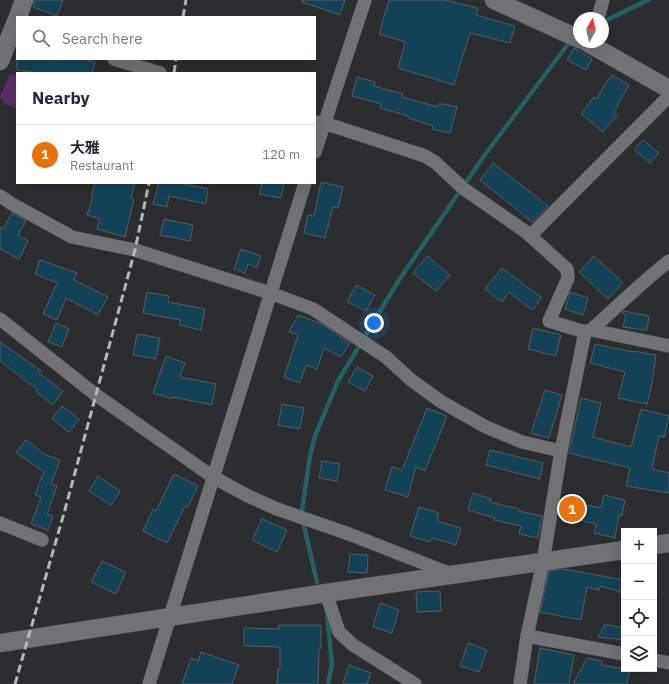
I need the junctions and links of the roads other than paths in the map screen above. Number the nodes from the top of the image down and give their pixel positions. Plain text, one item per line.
1 (24, 0) edge
2 (365, 0) edge
3 (494, 0) edge
4 (603, 0) edge
5 (600, 12) edge
6 (18, 16) edge
7 (16, 22) edge
8 (573, 36) edge
9 (597, 48) edge
10 (117, 60) edge
11 (0, 61) edge
12 (157, 72) edge
13 (669, 89) edge
14 (669, 96) edge
15 (320, 123) edge
16 (316, 146) edge
17 (305, 184) edge
18 (0, 196) edge
19 (530, 236) junction
20 (669, 261) edge
21 (270, 293) junction
22 (0, 319) edge
23 (588, 331) junction
24 (669, 346) edge
25 (561, 451) junction
26 (213, 477) junction
27 (0, 523) edge
28 (42, 540) dead end
29 (669, 543) edge
30 (657, 545) edge
31 (621, 550) edge
32 (543, 562) junction
33 (451, 574) junction
34 (326, 593) junction
35 (168, 618) junction
36 (527, 636) junction
37 (0, 644) edge
38 (621, 653) edge
39 (657, 661) edge
40 (669, 663) edge
41 (149, 684) edge
42 (415, 684) edge
43 (520, 684) edge

1 - 6 street
2 - 15 street
3 - 8 street
4 - 5 street
7 - 11 street
9 - 13 street
10 - 12 street
14 - 19 street
15 - 16 street
15 - 19 street
17 - 21 street
18 - 21 street
19 - 23 street
20 - 23 street
21 - 25 street
21 - 26 street
22 - 26 street
23 - 24 street
23 - 25 street
25 - 32 street
26 - 33 street
26 - 35 street
27 - 28 street
29 - 30 street
31 - 32 street
32 - 33 street
32 - 36 street
33 - 34 street
34 - 35 street
34 - 42 street
35 - 37 street
35 - 41 street
36 - 38 street
36 - 43 street
39 - 40 street

